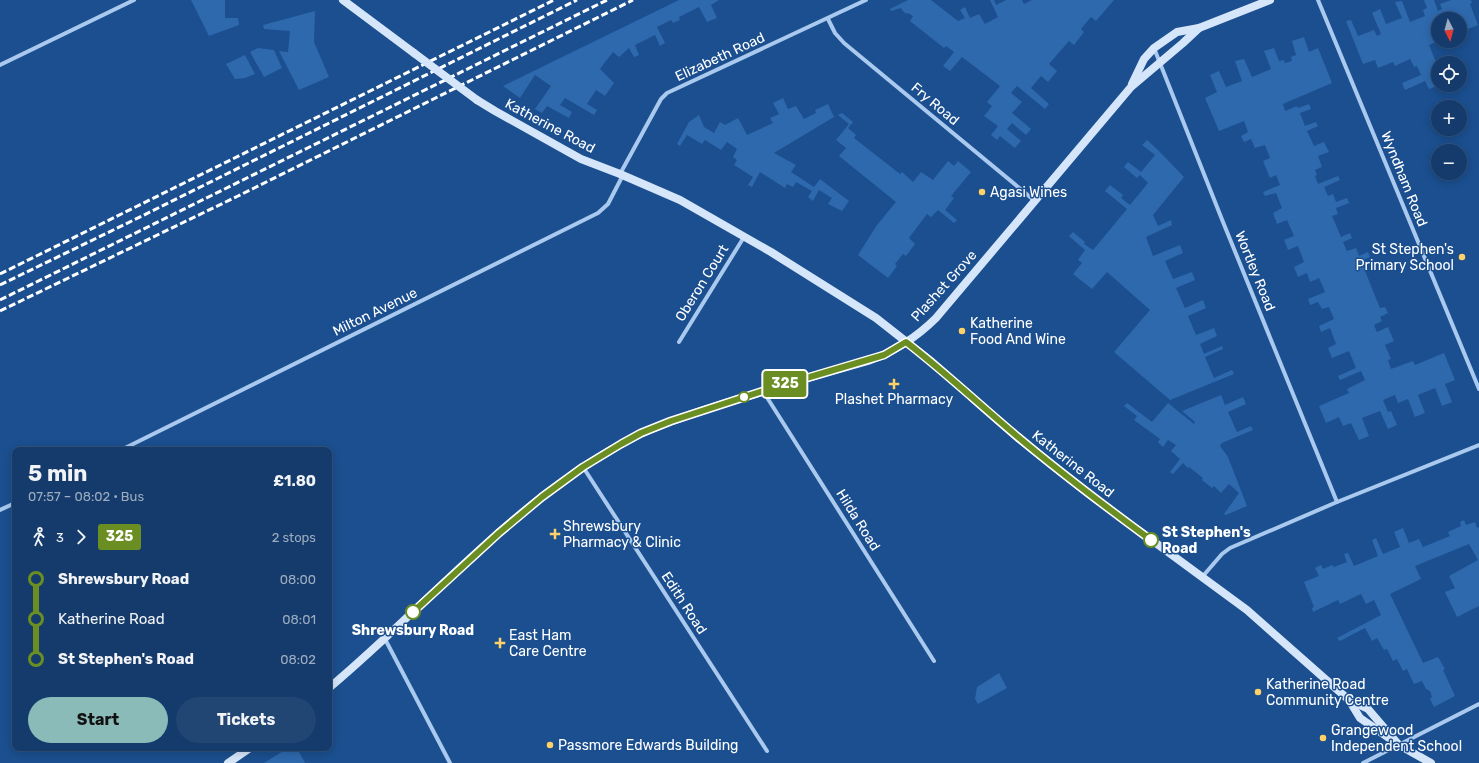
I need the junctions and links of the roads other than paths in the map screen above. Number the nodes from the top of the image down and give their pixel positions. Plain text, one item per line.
1 (134, 0) edge
2 (344, 0) edge
3 (866, 0) edge
4 (1270, 0) edge
5 (1318, 0) edge
6 (828, 19) junction
7 (1199, 28) junction
8 (1154, 48) junction
9 (1159, 62) junction
10 (0, 65) edge
11 (1131, 87) junction
12 (621, 174) junction
13 (1035, 201) junction
14 (744, 237) junction
15 (679, 342) dead end
16 (906, 342) junction
17 (1479, 388) edge
18 (766, 390) junction
19 (1479, 445) edge
20 (127, 447) edge
21 (583, 467) junction
22 (1337, 502) junction
23 (12, 504) edge
24 (0, 510) edge
25 (1203, 576) junction
26 (385, 639) junction
27 (934, 661) dead end
28 (332, 685) edge
29 (1349, 700) junction
30 (1479, 704) edge
31 (1399, 744) junction
32 (246, 751) edge
33 (767, 751) dead end
34 (228, 763) edge
35 (450, 763) edge
36 (1363, 763) edge
37 (1431, 763) edge

1 - 10 street
2 - 12 main road, Katherine Road, bridge
3 - 6 street, Elizabeth Road
4 - 7 main road, Plashet Grove
5 - 17 street, Wyndham Road
6 - 12 street, Elizabeth Road
6 - 13 street, Fry Road
7 - 8 main road, Plashet Grove
7 - 9 main road, Plashet Grove
8 - 9 street, Wortley Road
8 - 11 main road, Plashet Grove
9 - 11 main road, Plashet Grove
9 - 22 street, Wortley Road
11 - 13 main road, Plashet Grove
12 - 14 main road, Katherine Road
12 - 20 street, Milton Avenue
13 - 16 main road, Plashet Grove
14 - 15 street, Oberon Court
14 - 16 main road, Katherine Road
16 - 18 main road, Plashet Grove
16 - 25 main road, Katherine Road
18 - 21 main road, Plashet Grove
18 - 27 street, Hilda Road
19 - 22 street
21 - 26 main road, Plashet Grove
21 - 33 street, Edith Road
22 - 25 street
23 - 24 street
25 - 29 main road, Katherine Road
26 - 28 main road, Plashet Grove
26 - 35 street
29 - 31 main road, Katherine Road
29 - 31 main road, Katherine Road
30 - 31 street
31 - 36 street
31 - 37 main road, Katherine Road
32 - 34 main road

